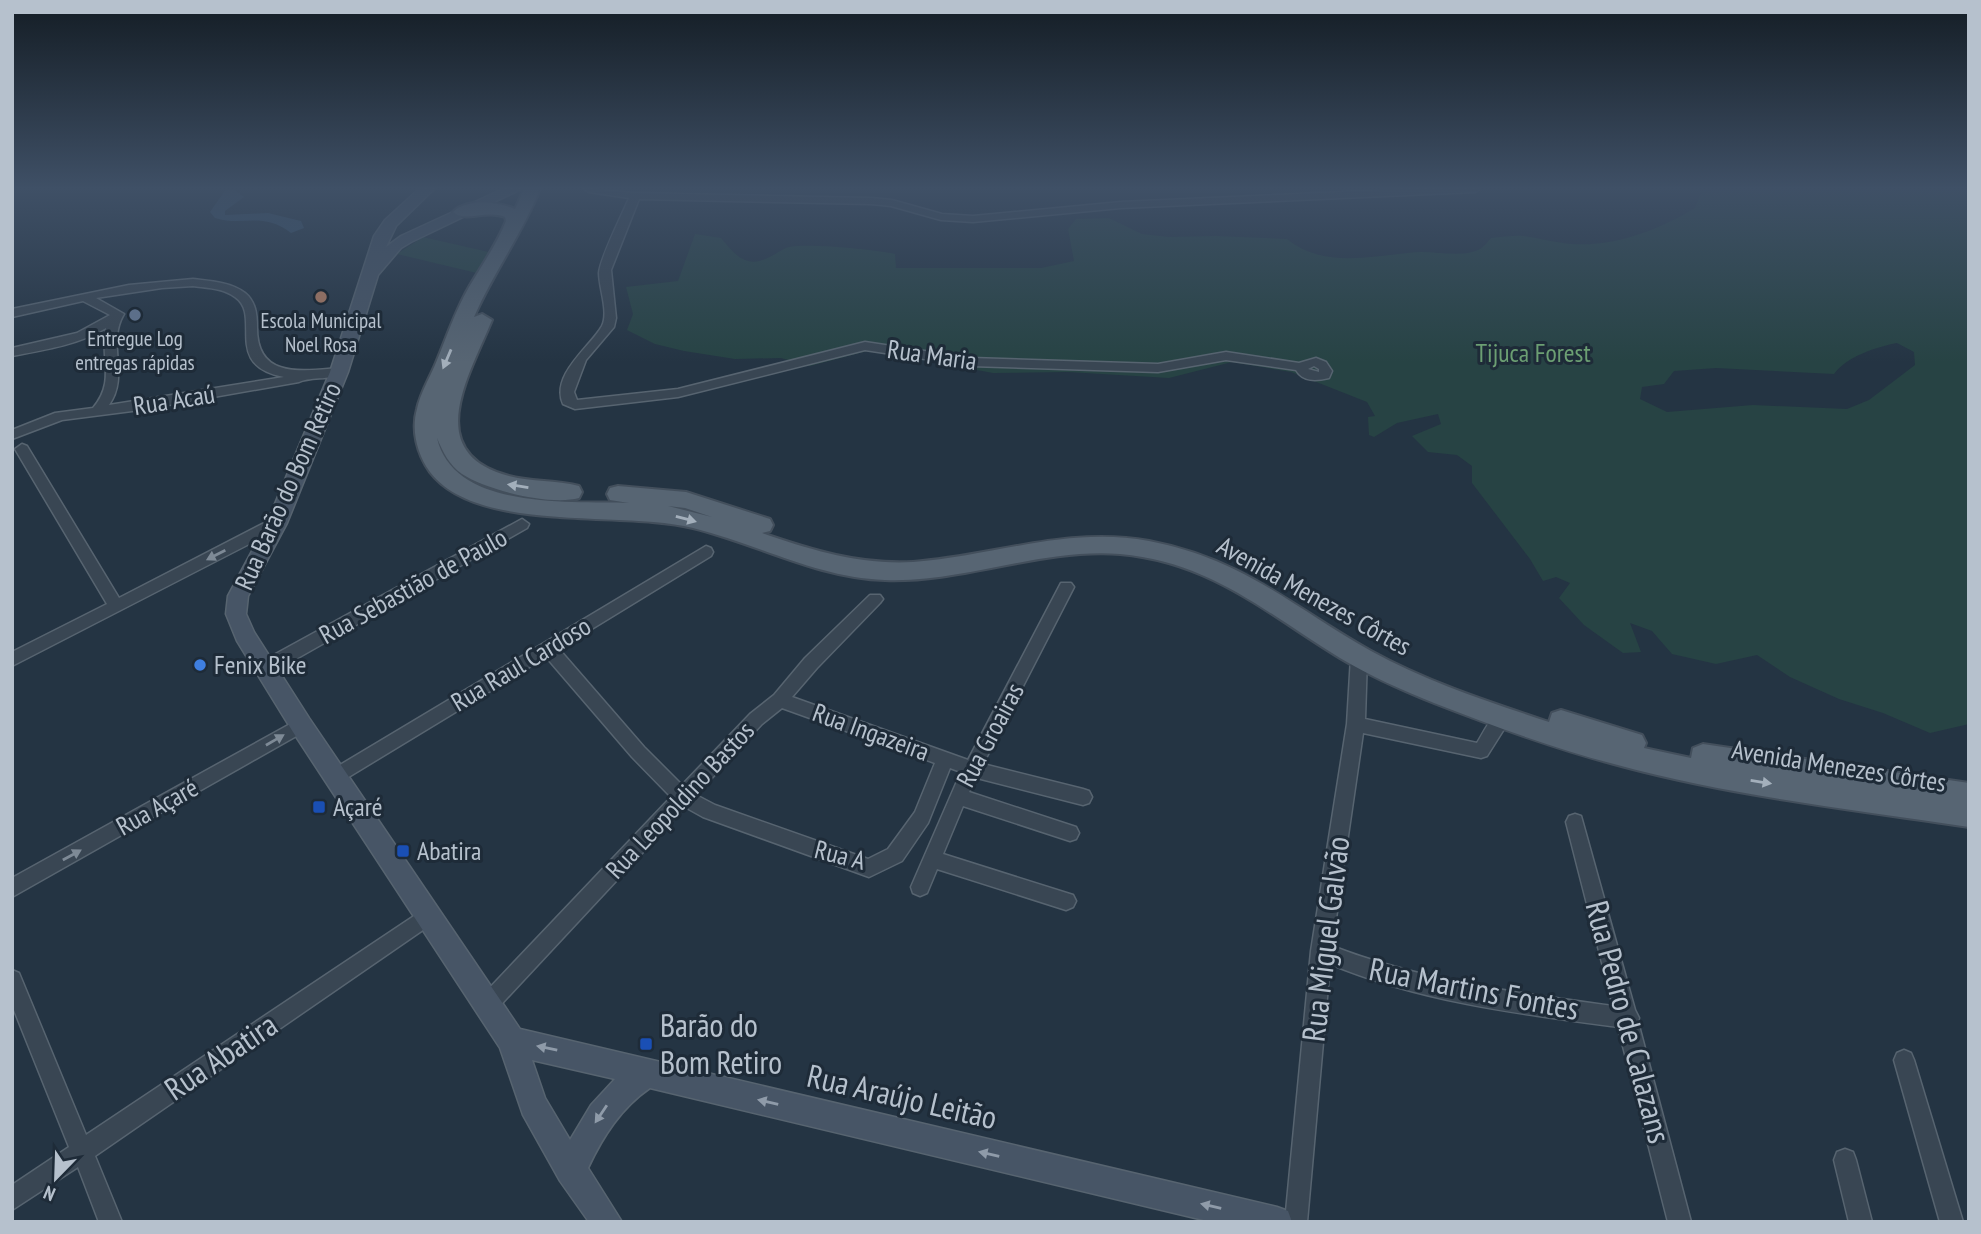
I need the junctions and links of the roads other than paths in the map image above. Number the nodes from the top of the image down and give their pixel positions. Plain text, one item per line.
1 (371, 247) edge
2 (379, 247) edge
3 (395, 247) edge
4 (501, 247) edge
5 (517, 247) edge
6 (614, 247) edge
7 (369, 278) junction
8 (87, 298) junction
9 (12, 313) edge
10 (116, 316) junction
11 (12, 352) edge
12 (1302, 367) dead end
13 (339, 372) junction
14 (97, 411) junction
15 (12, 435) edge
16 (22, 449) dead end
17 (277, 523) junction
18 (522, 524) dead end
19 (706, 552) dead end
20 (1066, 587) dead end
21 (875, 599) dead end
22 (116, 606) junction
23 (548, 648) junction
24 (1359, 657) junction
25 (12, 660) edge
26 (267, 667) junction
27 (780, 700) junction
28 (1503, 718) junction
29 (302, 724) junction
30 (1356, 724) junction
31 (946, 760) junction
32 (973, 769) junction
33 (336, 776) junction
34 (1969, 795) edge
35 (958, 796) junction
36 (682, 797) junction
37 (1083, 797) dead end
38 (1969, 814) edge
39 (1575, 822) dead end
40 (1070, 833) dead end
41 (932, 859) junction
42 (920, 887) dead end
43 (12, 888) edge
44 (1066, 901) dead end
45 (429, 915) junction
46 (1321, 951) junction
47 (12, 980) edge
48 (487, 1005) junction
49 (1629, 1018) junction
50 (512, 1041) junction
51 (1904, 1060) dead end
52 (648, 1073) junction
53 (84, 1151) junction
54 (1845, 1160) dead end
55 (571, 1170) junction
56 (12, 1199) edge
57 (111, 1222) edge
58 (607, 1222) edge
59 (1277, 1222) edge
60 (1296, 1222) edge
61 (1680, 1222) edge
62 (1861, 1222) edge
63 (1952, 1222) edge

1 - 7 main road, Rua Barão do Bom Retiro
2 - 7 main road, Rua Barão do Bom Retiro
3 - 7 main road
4 -> 24 main road, Avenida Menezes Côrtes
34 -> 5 main road, Avenida Menezes Côrtes
6 - 12 street, Rua Maria
7 - 13 main road, Rua Barão do Bom Retiro
8 - 9 street
8 - 10 street
8 - 13 street
10 - 11 street
10 - 14 street
13 - 14 street, Rua Acaú
13 - 17 main road, Rua Barão do Bom Retiro
14 - 15 street, Rua Acaú
16 - 22 street
17 -> 22 street
17 - 26 main road, Rua Barão do Bom Retiro
18 - 26 street, Rua Sebastião de Paulo
19 - 23 street, Rua Raul Cardoso
20 - 32 street, Rua Groairas
21 - 27 street, Rua Leopoldino Bastos
22 - 25 street
23 - 33 street, Rua Raul Cardoso
23 - 36 street
24 - 28 main road, Avenida Menezes Côrtes
24 - 30 street, Rua Miguel Galvão
26 - 29 main road, Rua Barão do Bom Retiro
27 - 31 street, Rua Ingazeira
27 - 36 street, Rua Leopoldino Bastos
28 - 30 street
28 -> 38 main road, Avenida Menezes Côrtes
29 - 33 main road, Rua Barão do Bom Retiro
43 -> 29 street, Rua Açaré
30 - 46 street, Rua Miguel Galvão
31 - 32 street, Rua Ingazeira
31 - 36 street, Rua A
32 - 35 street, Rua Groairas
32 - 37 street, Rua Ingazeira
33 - 45 main road, Rua Barão do Bom Retiro
35 - 40 street
35 - 41 street, Rua Groairas
36 - 48 street, Rua Leopoldino Bastos
39 - 49 street, Rua Pedro de Calazans
41 - 42 street, Rua Groairas
41 - 44 street
45 - 48 main road, Rua Barão do Bom Retiro
45 - 53 street, Rua Abatira
46 - 49 street, Rua Martins Fontes
46 - 60 street, Rua Miguel Galvão
47 - 53 street
48 - 50 main road, Rua Barão do Bom Retiro
49 - 61 street, Rua Pedro de Calazans
52 -> 50 main road, Rua Araújo Leitão
50 - 55 main road, Rua Barão do Bom Retiro
51 - 63 street
52 -> 55 main road
59 -> 52 main road, Rua Araújo Leitão
53 - 56 street, Rua Abatira
53 - 57 street
54 - 62 street
55 - 58 main road, Rua Barão do Bom Retiro

